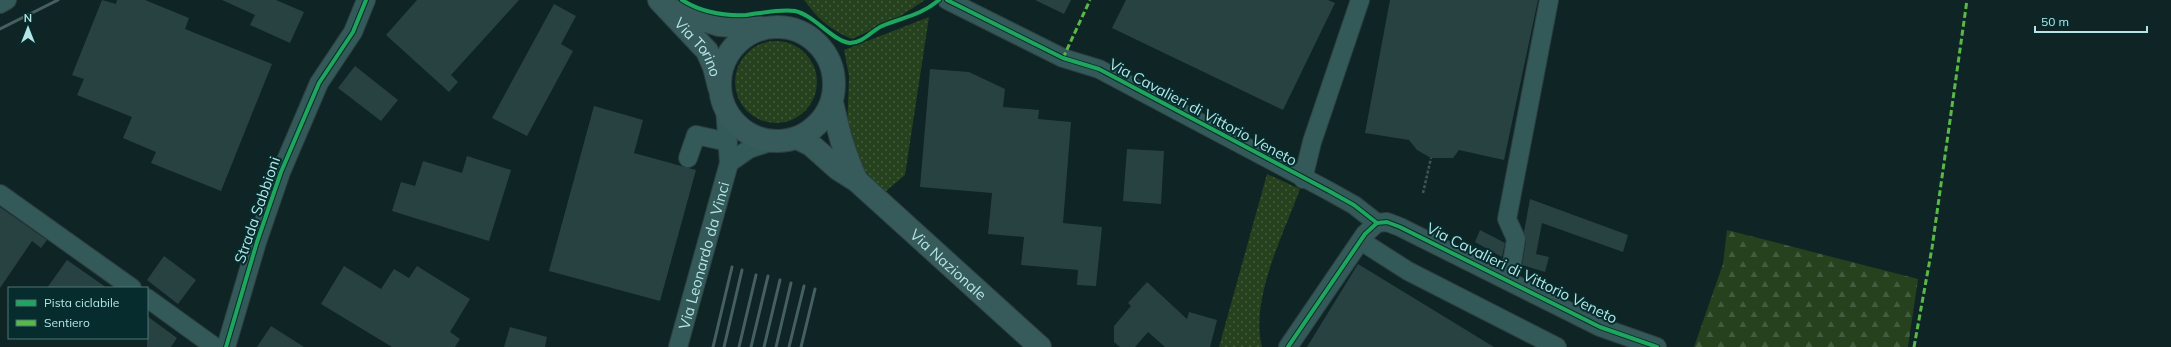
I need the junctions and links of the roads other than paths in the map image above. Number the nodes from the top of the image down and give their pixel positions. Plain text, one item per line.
1 (7, 0) edge
2 (366, 0) edge
3 (948, 0) edge
4 (1360, 0) edge
5 (1549, 0) edge
6 (0, 4) edge
7 (663, 4) edge
8 (764, 28) junction
9 (723, 99) junction
10 (832, 102) junction
11 (797, 138) junction
12 (773, 141) junction
13 (728, 142) junction
14 (688, 158) dead end
15 (729, 164) junction
16 (1303, 179) junction
17 (857, 181) junction
18 (0, 194) edge
19 (1377, 223) junction
20 (1360, 241) junction
21 (1509, 281) junction
22 (131, 287) edge
23 (148, 299) edge
24 (215, 347) edge
25 (226, 347) edge
26 (678, 347) edge
27 (1040, 347) edge
28 (1288, 347) edge
29 (1557, 347) edge
30 (1657, 347) edge

1 - 6 street
2 - 25 street, Strada Sabbioni
3 - 16 street, Via Cavalieri di Vittorio Veneto
4 - 16 street
5 - 21 street
7 - 8 main road, Via Torino
7 - 9 main road, Via Torino
8 - 9 main road
8 - 10 main road
9 - 12 main road
9 - 13 street, Via Leonardo da Vinci
10 - 11 main road
10 - 17 main road, Via Nazionale
11 - 12 main road
11 - 17 main road, Via Nazionale
12 - 15 street, Via Leonardo da Vinci
13 - 14 street
13 - 15 street, Via Leonardo da Vinci
15 - 26 street, Via Leonardo da Vinci
16 - 19 street, Via Cavalieri di Vittorio Veneto
17 - 27 main road, Via Nazionale
18 - 22 street
19 - 20 street
19 - 21 street, Via Cavalieri di Vittorio Veneto
20 - 28 street
20 - 29 street
21 - 30 street, Via Cavalieri di Vittorio Veneto
23 - 24 street

